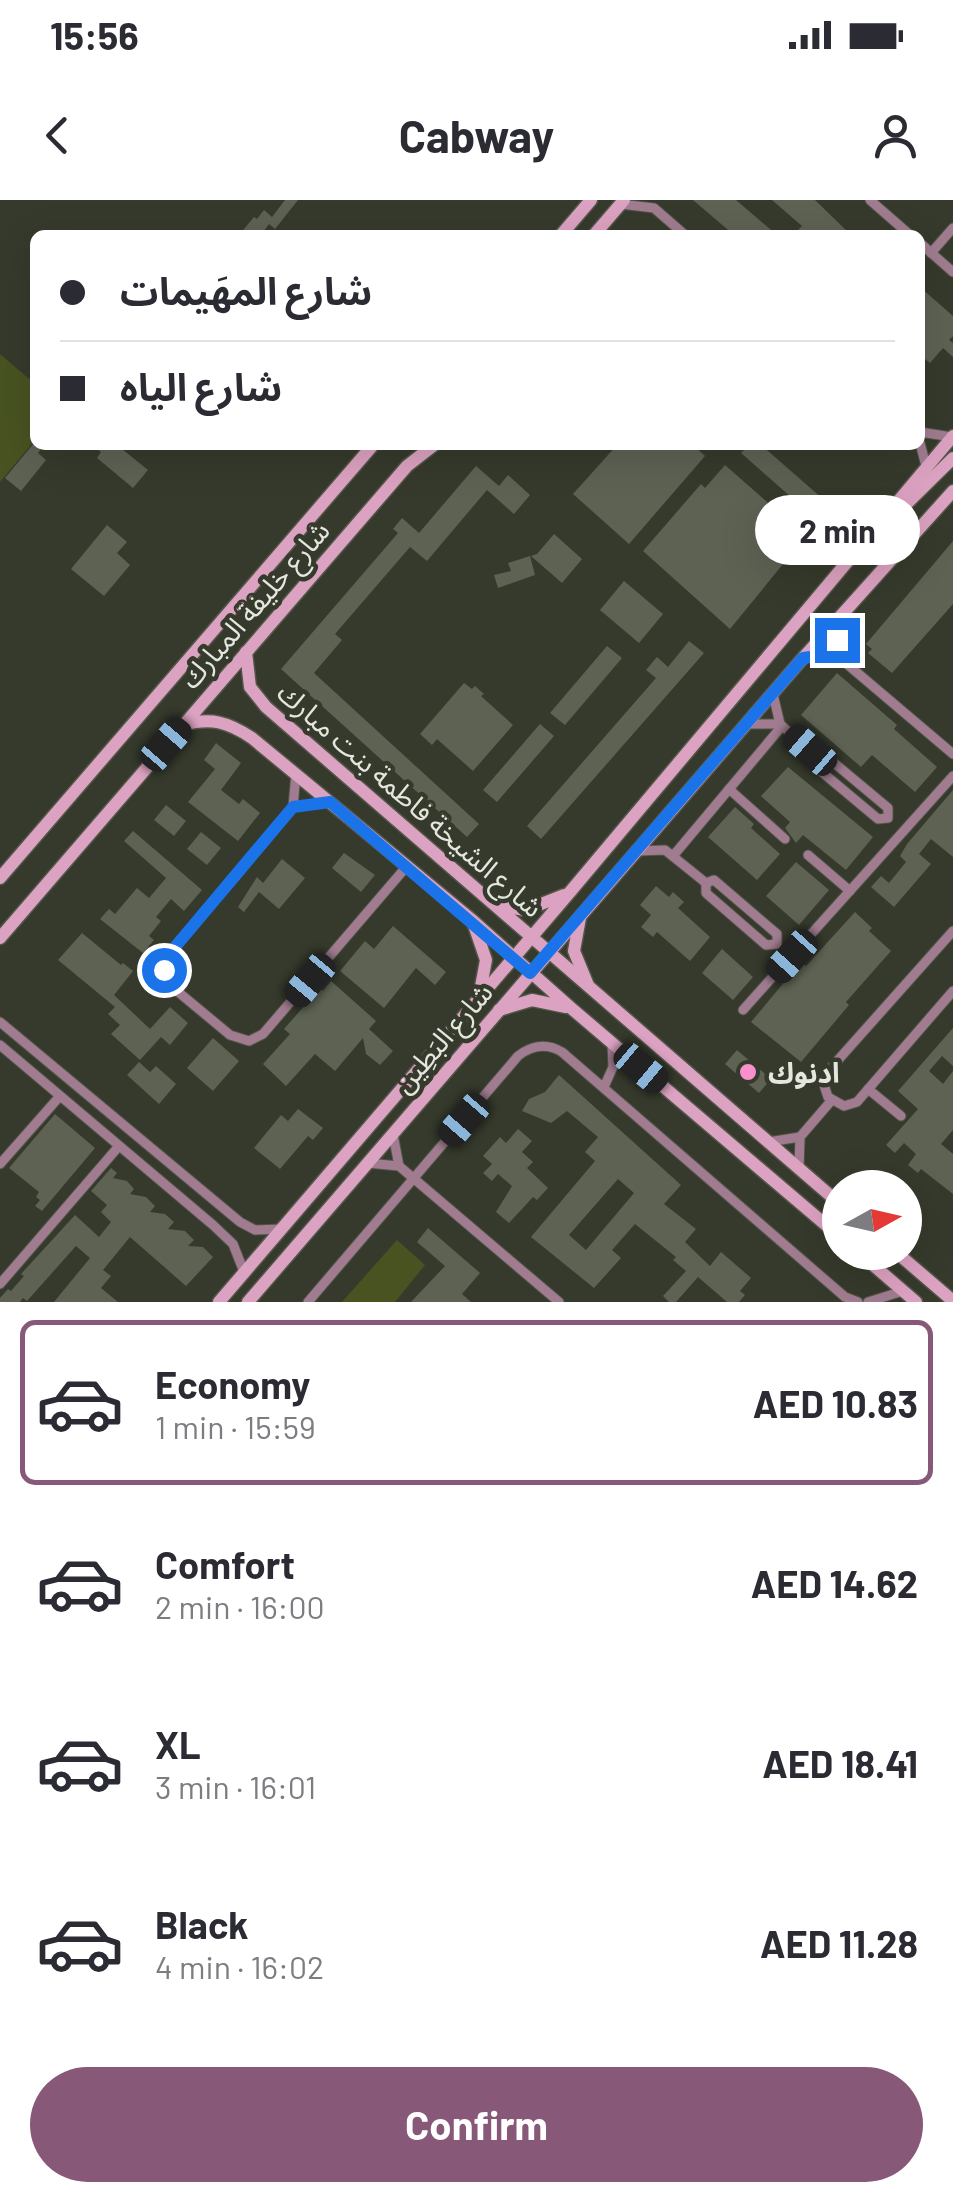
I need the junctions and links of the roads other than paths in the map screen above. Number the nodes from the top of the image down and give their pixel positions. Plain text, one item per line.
1 (590, 200) edge
2 (870, 200) edge
3 (622, 202) edge
4 (653, 204) edge
5 (953, 228) edge
6 (564, 230) edge
7 (598, 230) edge
8 (681, 230) edge
9 (904, 230) edge
10 (925, 248) edge
11 (931, 253) junction
12 (953, 272) edge
13 (925, 433) edge
14 (952, 436) edge
15 (369, 450) edge
16 (428, 450) edge
17 (922, 450) edge
18 (953, 458) edge
19 (926, 466) junction
20 (953, 491) edge
21 (862, 545) junction
22 (834, 622) junction
23 (246, 652) junction
24 (803, 658) junction
25 (842, 659) junction
26 (773, 692) junction
27 (747, 724) junction
28 (184, 725) junction
29 (781, 725) junction
30 (953, 754) edge
31 (296, 773) junction
32 (953, 776) edge
33 (730, 789) junction
34 (330, 802) junction
35 (293, 807) junction
36 (662, 822) junction
37 (904, 831) junction
38 (785, 839) dead end
39 (635, 852) junction
40 (669, 853) junction
41 (808, 855) dead end
42 (406, 866) junction
43 (0, 878) edge
44 (706, 882) junction
45 (850, 891) junction
46 (570, 892) junction
47 (492, 904) junction
48 (582, 914) junction
49 (470, 919) junction
50 (953, 931) edge
51 (0, 938) edge
52 (530, 938) junction
53 (777, 944) junction
54 (548, 953) junction
55 (792, 956) junction
56 (513, 958) junction
57 (530, 973) junction
58 (953, 991) edge
59 (591, 992) junction
60 (477, 1000) junction
61 (570, 1008) junction
62 (744, 1010) dead end
63 (497, 1011) junction
64 (0, 1022) edge
65 (612, 1044) junction
66 (0, 1045) edge
67 (604, 1088) junction
68 (868, 1089) junction
69 (60, 1096) junction
70 (831, 1101) junction
71 (901, 1116) dead end
72 (392, 1133) junction
73 (800, 1137) junction
74 (767, 1142) junction
75 (119, 1146) junction
76 (367, 1163) junction
77 (0, 1164) edge
78 (399, 1166) junction
79 (799, 1169) junction
80 (414, 1178) junction
81 (822, 1189) edge
82 (225, 1211) junction
83 (822, 1222) edge
84 (213, 1226) junction
85 (281, 1229) junction
86 (879, 1270) edge
87 (917, 1270) edge
88 (244, 1272) junction
89 (0, 1284) edge
90 (903, 1291) junction
91 (953, 1301) edge
92 (218, 1302) edge
93 (248, 1302) edge
94 (308, 1302) edge
95 (558, 1302) edge
96 (858, 1302) edge
97 (868, 1302) edge
98 (916, 1302) edge

1 - 6 main road
2 - 9 street
3 - 4 street
3 - 7 main road
4 - 8 street
5 - 11 street
10 - 11 street
11 - 12 street
13 - 14 street
14 - 19 main road, شارع البَطِين
15 - 43 main road, شارع خليفة المبارك
16 - 23 main road, شارع خليفة المبارك
17 - 19 street
18 - 21 main road, شارع البَطِين
19 - 21 main road, شارع البَطِين
20 - 22 main road, شارع البَطِين
21 - 46 main road, شارع البَطِين
22 - 24 main road, شارع البَطِين
22 - 25 street
23 - 28 main road, شارع خليفة المبارك
23 - 47 main road, شارع الشيخة فاطمة بنت مبارك
24 - 25 street
24 - 26 main road, شارع البَطِين
25 - 30 street
26 - 27 main road, شارع البَطِين
26 - 29 street
27 - 29 street
27 - 36 main road, شارع البَطِين
28 - 31 main road, شارع الشيخة فاطمة بنت مبارك
28 - 51 main road, شارع خليفة المبارك
29 - 33 street
29 - 37 street
31 - 34 main road, شارع الشيخة فاطمة بنت مبارك
31 - 35 street
32 - 37 street
33 - 38 street
33 - 40 street
34 - 35 street
34 - 42 main road, شارع الشيخة فاطمة بنت مبارك
35 - 42 street
36 - 39 main road, شارع البَطِين
36 - 40 street
37 - 45 street
39 - 40 street
39 - 48 main road, شارع البَطِين
40 - 44 street
41 - 45 street
42 - 49 main road, شارع الشيخة فاطمة بنت مبارك
44 - 53 street
44 - 53 street
45 - 55 street
46 - 47 main road
46 - 52 main road, شارع البَطِين
47 - 52 main road, شارع الشيخة فاطمة بنت مبارك
48 - 54 main road, شارع البَطِين
48 - 59 main road
49 - 56 main road, شارع الشيخة فاطمة بنت مبارك
49 - 60 main road
50 - 70 street
52 - 54 main road, شارع الشيخة فاطمة بنت مبارك
52 - 56 main road, شارع البَطِين
53 - 55 street
54 - 57 main road, شارع البَطِين
54 - 59 main road, شارع الشيخة فاطمة بنت مبارك
55 - 62 street
56 - 57 main road, شارع الشيخة فاطمة بنت مبارك
56 - 60 main road, شارع البَطِين
57 - 61 main road, شارع الشيخة فاطمة بنت مبارك
57 - 63 main road, شارع البَطِين
58 - 68 street
59 - 74 main road, شارع الشيخة فاطمة بنت مبارك
60 - 85 main road, شارع البَطِين
61 - 63 main road
61 - 65 main road, شارع الشيخة فاطمة بنت مبارك
63 - 72 main road, شارع البَطِين
64 - 82 street
65 - 67 street
65 - 83 main road, شارع الشيخة فاطمة بنت مبارك
66 - 69 street
67 - 80 street
67 - 96 street
68 - 70 street
68 - 71 street
69 - 75 street
69 - 77 street
70 - 73 street
72 - 76 main road, شارع البَطِين
72 - 78 street
73 - 74 street
73 - 79 street
74 - 79 main road, شارع الشيخة فاطمة بنت مبارك
75 - 84 street
75 - 89 street
76 - 78 street
76 - 93 main road, شارع البَطِين
78 - 80 street
79 - 81 main road, شارع الشيخة فاطمة بنت مبارك
80 - 94 street
80 - 95 street
82 - 84 street
82 - 85 street
84 - 88 street
85 - 88 main road, شارع البَطِين
86 - 90 main road
87 - 91 main road
88 - 92 main road, شارع البَطِين
90 - 97 street
90 - 98 main road

